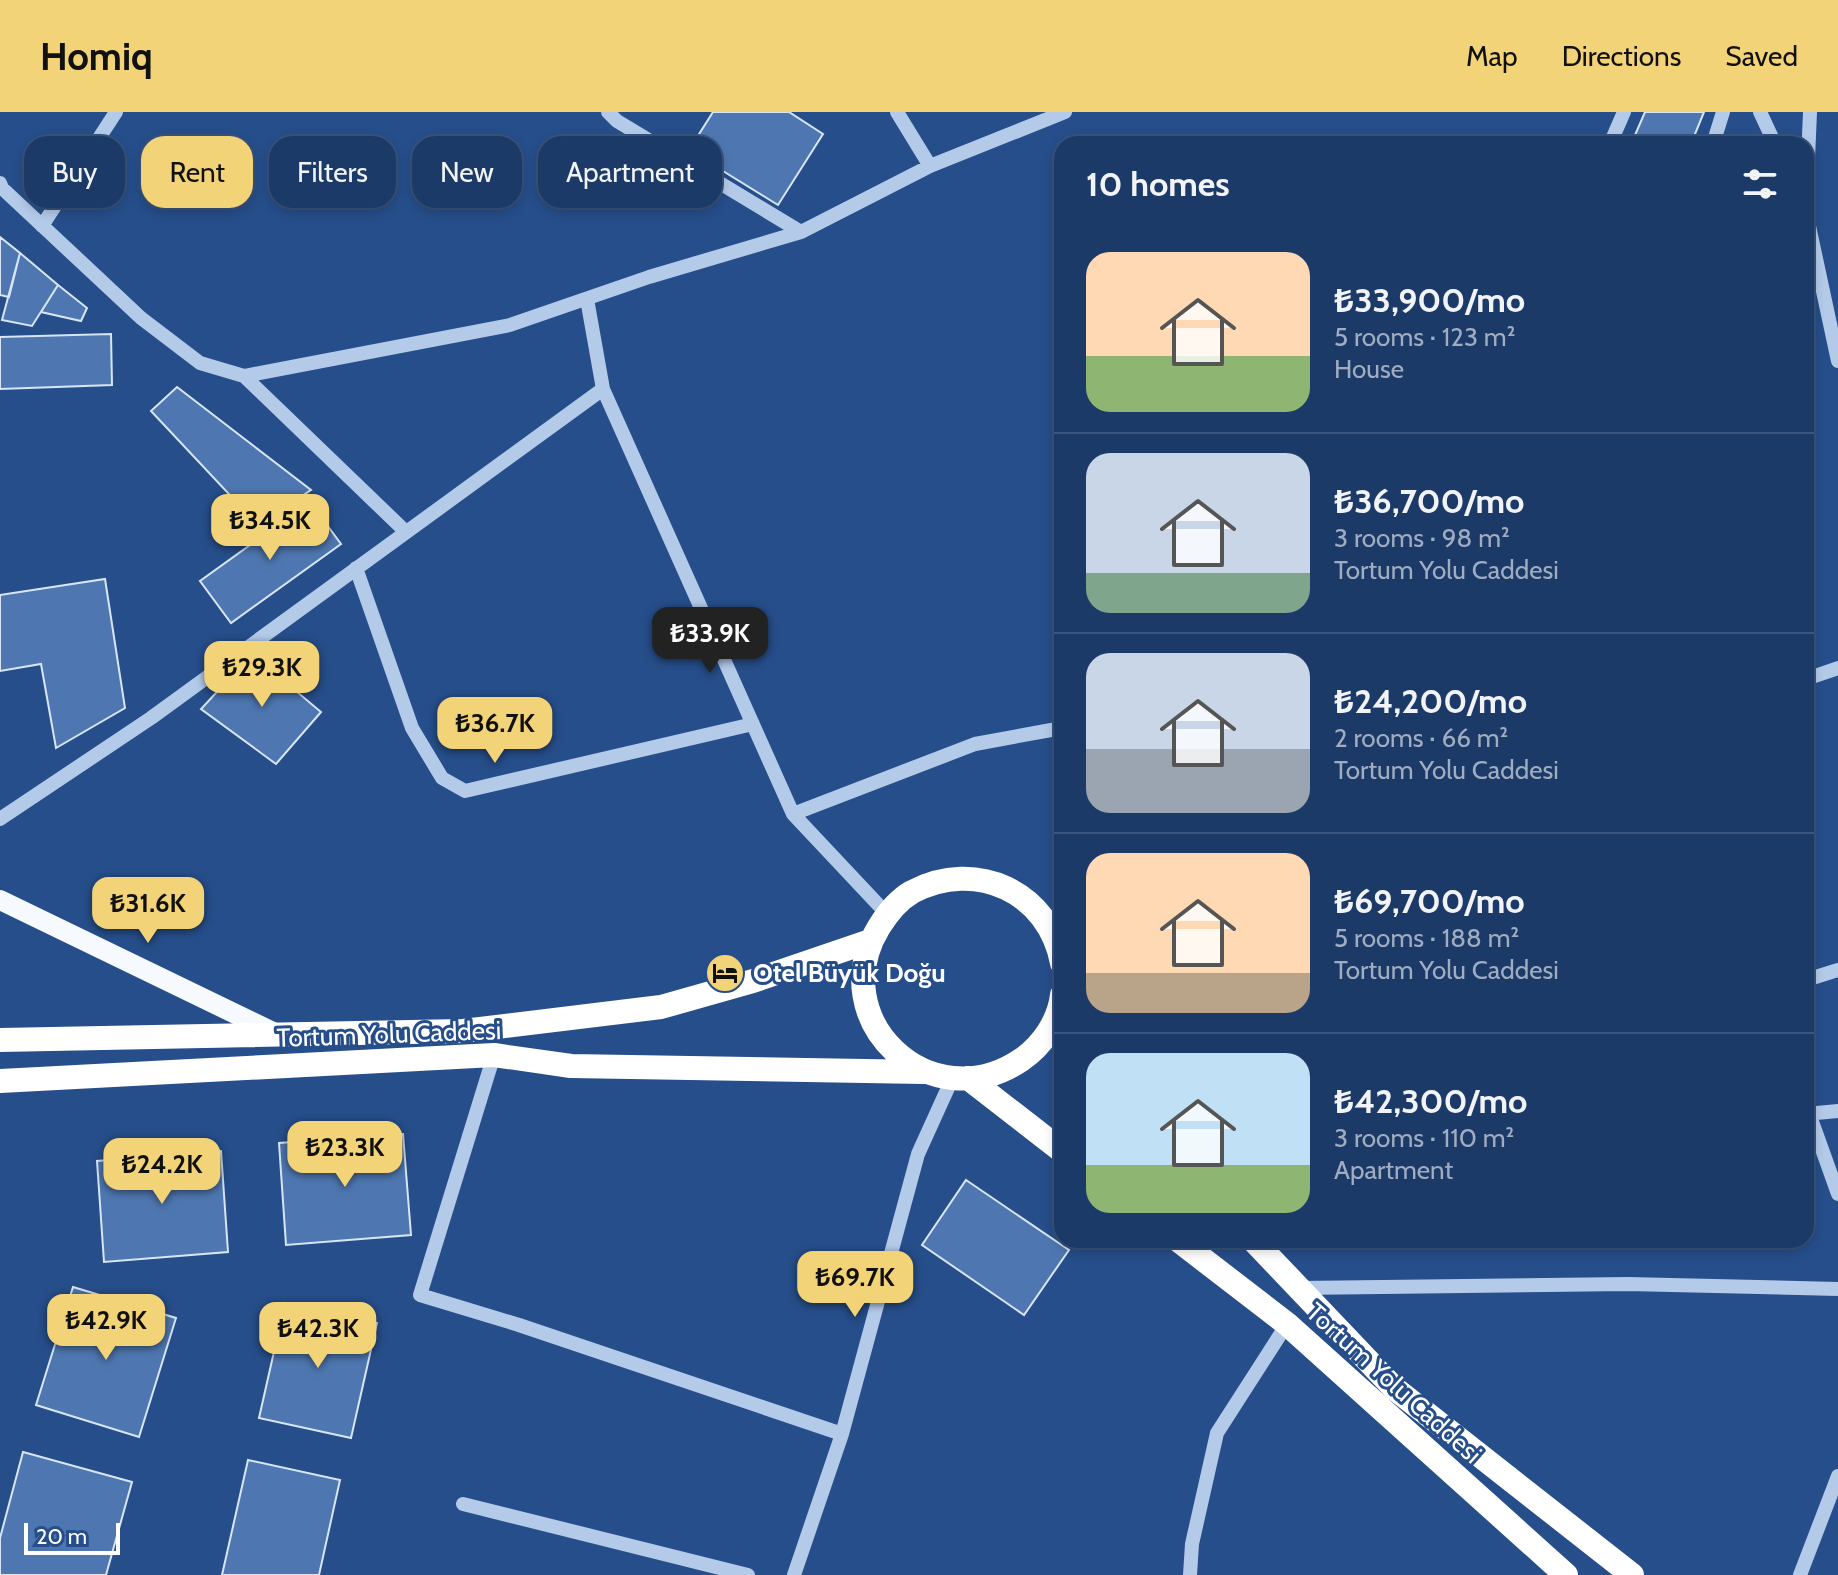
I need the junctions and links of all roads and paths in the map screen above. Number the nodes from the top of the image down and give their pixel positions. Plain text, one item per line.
1 (116, 112) edge
2 (897, 112) edge
3 (1065, 112) edge
4 (1624, 112) edge
5 (1723, 112) edge
6 (1760, 112) edge
7 (1810, 112) edge
8 (616, 115) edge
9 (1614, 136) edge
10 (1716, 136) edge
11 (1771, 136) edge
12 (1809, 136) edge
13 (930, 166) junction
14 (1, 186) edge
15 (42, 226) junction
16 (801, 232) junction
17 (1814, 247) edge
18 (587, 299) junction
19 (1838, 361) edge
20 (244, 376) junction
21 (603, 389) junction
22 (406, 532) junction
23 (356, 568) junction
24 (1838, 668) edge
25 (1814, 676) edge
26 (753, 724) junction
27 (1054, 729) edge
28 (793, 814) junction
29 (0, 819) edge
30 (0, 900) edge
31 (887, 914) junction
32 (1054, 936) edge
33 (870, 941) junction
34 (1838, 970) edge
35 (1814, 978) edge
36 (1054, 1018) edge
37 (275, 1033) junction
38 (0, 1040) edge
39 (494, 1055) junction
40 (924, 1072) junction
41 (960, 1079) junction
42 (0, 1081) edge
43 (1838, 1111) edge
44 (1814, 1113) edge
45 (1814, 1132) edge
46 (1054, 1145) edge
47 (1838, 1194) edge
48 (1188, 1248) edge
49 (1261, 1248) edge
50 (1299, 1288) junction
51 (1838, 1289) edge
52 (1287, 1324) junction
53 (842, 1434) junction
54 (1838, 1476) edge
55 (463, 1504) dead end
56 (748, 1575) edge
57 (794, 1575) edge
58 (1190, 1575) edge
59 (1566, 1575) edge
60 (1632, 1575) edge
61 (1800, 1575) edge

1 - 15 street
2 - 13 street
3 - 13 street
4 - 9 street
5 - 10 street
6 - 11 street
7 - 12 street
8 - 16 street
13 - 16 street
14 - 15 street
15 - 20 street
16 - 18 street
17 - 19 street
18 - 20 street
18 - 21 street
20 - 22 street
21 - 22 street
21 - 26 street
22 - 23 street
23 - 26 street
23 - 29 street
24 - 25 street
26 - 28 street
27 - 28 street
28 - 31 street
30 - 37 main road
31 - 32 highway, Tortum Yolu Caddesi
31 - 33 highway, Tortum Yolu Caddesi
33 - 37 highway, Tortum Yolu Caddesi
33 - 40 highway, Tortum Yolu Caddesi
34 - 35 street
36 - 41 highway, Tortum Yolu Caddesi
37 - 38 highway, Tortum Yolu Caddesi
39 - 40 highway, Tortum Yolu Caddesi
39 - 42 highway, Tortum Yolu Caddesi
39 - 53 street
40 - 41 highway, Tortum Yolu Caddesi
41 - 46 highway, Tortum Yolu Caddesi
41 - 53 street
43 - 44 street
45 - 47 street
48 - 52 highway, Tortum Yolu Caddesi
49 - 50 highway, Tortum Yolu Caddesi
50 - 51 street
50 - 60 highway, Tortum Yolu Caddesi
52 - 58 street
52 - 59 highway, Tortum Yolu Caddesi
53 - 57 street
54 - 61 street
55 - 56 street

